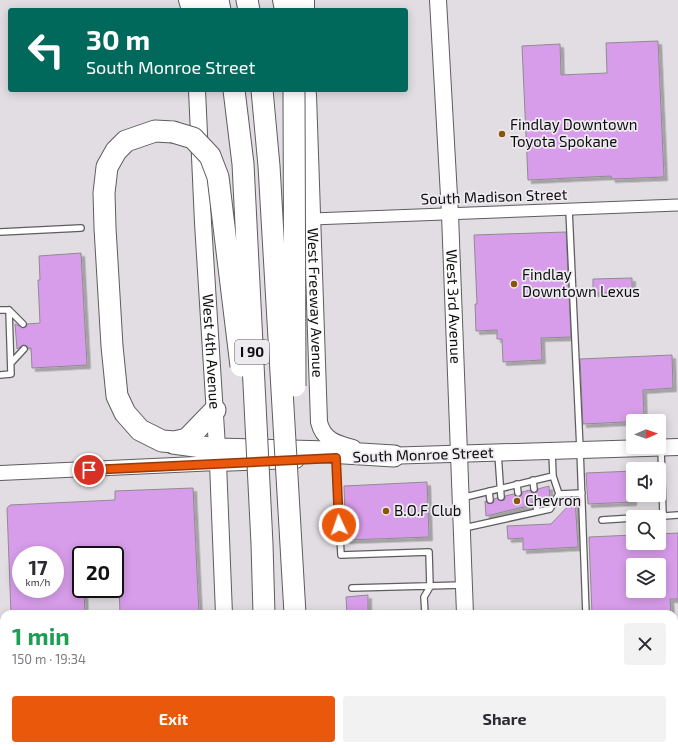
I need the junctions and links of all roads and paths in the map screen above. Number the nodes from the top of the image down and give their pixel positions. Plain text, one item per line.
1 (438, 0) edge
2 (198, 92) edge
3 (227, 92) edge
4 (234, 92) edge
5 (262, 92) edge
6 (304, 92) edge
7 (304, 92) edge
8 (243, 164) junction
9 (678, 205) edge
10 (569, 210) junction
11 (450, 214) junction
12 (312, 219) junction
13 (81, 228) dead end
14 (0, 232) edge
15 (0, 310) edge
16 (8, 310) junction
17 (23, 324) dead end
18 (24, 349) dead end
19 (12, 362) junction
20 (0, 375) edge
21 (215, 410) junction
22 (162, 441) junction
23 (678, 446) edge
24 (666, 447) edge
25 (626, 448) edge
26 (580, 449) junction
27 (552, 450) junction
28 (498, 452) junction
29 (459, 454) junction
30 (660, 454) edge
31 (217, 456) junction
32 (394, 456) junction
33 (336, 458) junction
34 (0, 474) edge
35 (553, 476) junction
36 (534, 480) junction
37 (517, 484) junction
38 (500, 488) junction
39 (534, 489) dead end
40 (489, 491) junction
41 (518, 493) dead end
42 (582, 493) junction
43 (559, 494) junction
44 (501, 497) dead end
45 (460, 498) junction
46 (490, 500) dead end
47 (536, 504) dead end
48 (520, 508) dead end
49 (663, 510) edge
50 (502, 512) dead end
51 (537, 512) junction
52 (492, 514) dead end
53 (521, 515) junction
54 (678, 515) edge
55 (666, 516) edge
56 (626, 518) edge
57 (503, 519) junction
58 (602, 520) dead end
59 (492, 522) junction
60 (462, 528) junction
61 (262, 544) junction
62 (464, 585) junction
63 (430, 586) junction
64 (352, 588) dead end
65 (294, 607) edge
66 (224, 610) edge
67 (264, 610) edge
68 (425, 610) edge
69 (465, 610) edge
70 (586, 610) edge

1 - 11 main road, West 3rd Avenue
2 - 21 main road, West 4th Avenue
3 - 8 highway, bridge
4 - 8 highway, I 90, bridge
5 - 65 highway, I 90, bridge
6 - 65 highway, bridge
7 - 12 main road, West Freeway Avenue
8 - 61 highway, I 90, bridge
9 - 10 street, South Madison Street
10 - 11 street, South Madison Street
10 - 26 lane
11 - 12 street, South Madison Street
11 - 29 main road, West 3rd Avenue
12 - 32 main road, West Freeway Avenue
13 - 14 lane
15 - 16 lane
16 - 17 lane
16 - 19 lane
18 - 19 lane
19 - 20 lane
21 - 22 highway
21 - 31 main road, West 4th Avenue
22 - 31 highway
22 - 61 highway, bridge
23 - 24 main road, South Monroe Street
25 - 26 main road, South Monroe Street
26 - 27 main road, South Monroe Street
26 - 42 lane
27 - 28 main road, South Monroe Street
27 - 35 lane
28 - 29 main road, South Monroe Street
28 - 38 lane
29 - 32 main road, South Monroe Street
29 - 45 main road, West 3rd Avenue
30 - 49 lane
31 - 32 highway
31 - 33 main road, South Monroe Street
31 - 34 street, South Monroe Street
31 - 66 main road, West 4th Avenue
32 - 33 main road, South Monroe Street
33 - 63 lane
35 - 36 lane
35 - 43 lane
36 - 37 lane
36 - 39 lane
37 - 38 lane
37 - 41 lane
38 - 40 lane
38 - 44 lane
40 - 45 lane
40 - 46 lane
42 - 43 lane
42 - 70 lane
43 - 51 lane
45 - 60 main road, West 3rd Avenue
47 - 51 lane
48 - 53 lane
50 - 57 lane
51 - 53 lane
52 - 59 lane
53 - 57 lane
54 - 55 lane
56 - 58 lane
57 - 59 lane
59 - 60 lane
60 - 62 main road, West 3rd Avenue
61 - 67 highway, I 90, bridge
62 - 63 lane
62 - 69 main road, West 3rd Avenue
63 - 64 lane
63 - 68 lane

